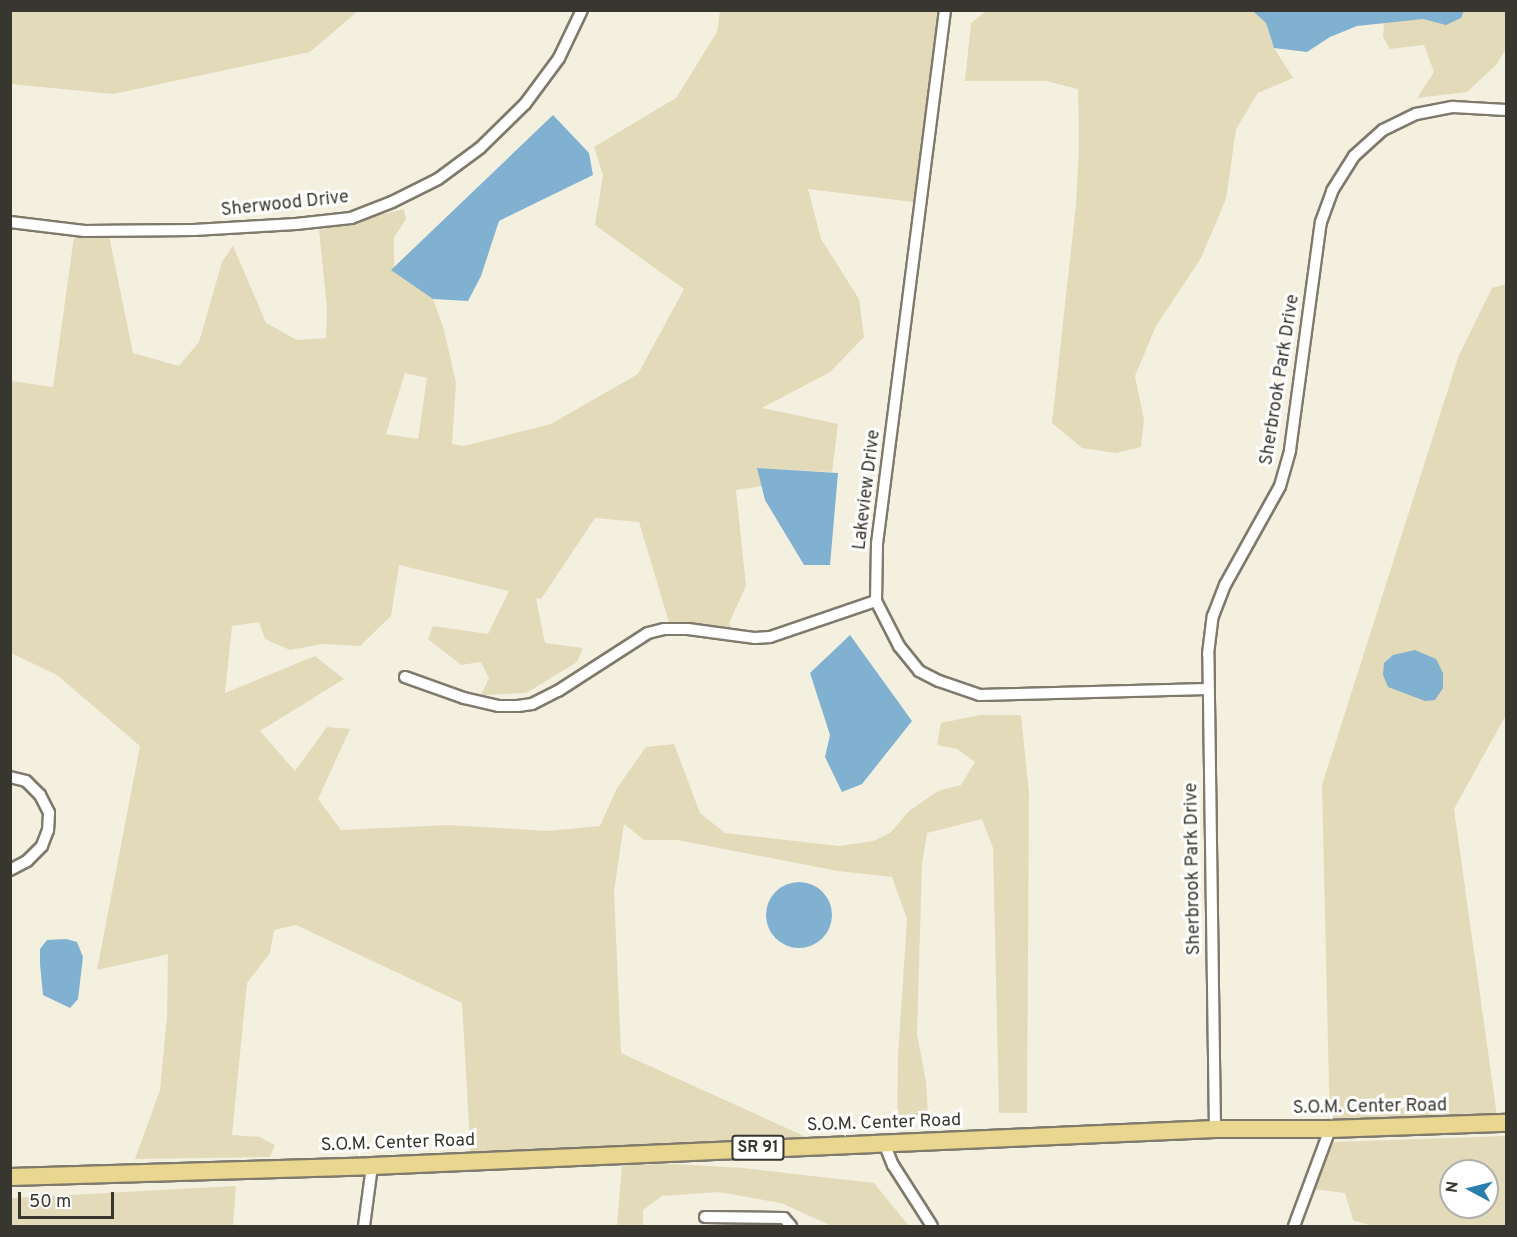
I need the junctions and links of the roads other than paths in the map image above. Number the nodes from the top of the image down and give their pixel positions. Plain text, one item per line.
1 (582, 10) edge
2 (945, 10) edge
3 (1506, 110) edge
4 (10, 222) edge
5 (876, 601) junction
6 (405, 677) dead end
7 (1208, 689) junction
8 (10, 777) edge
9 (10, 870) edge
10 (1506, 1123) edge
11 (1215, 1129) junction
12 (1330, 1129) junction
13 (885, 1143) junction
14 (372, 1166) junction
15 (10, 1177) edge
16 (705, 1217) dead end
17 (364, 1227) edge
18 (792, 1227) edge
19 (932, 1227) edge
20 (1294, 1227) edge

1 - 4 street, Sherwood Drive
2 - 5 street, Lakeview Drive
3 - 7 street, Sherbrook Park Drive
5 - 6 street
5 - 7 street, Lakeview Drive
7 - 11 street, Sherbrook Park Drive
8 - 9 street
10 - 12 main road, S.O.M. Center Road / SR 91
11 - 12 main road, S.O.M. Center Road / SR 91
11 - 13 main road, S.O.M. Center Road / SR 91
12 - 20 street
13 - 14 main road, S.O.M. Center Road / SR 91
13 - 19 street
14 - 15 main road, S.O.M. Center Road / SR 91
14 - 17 street
16 - 18 street

